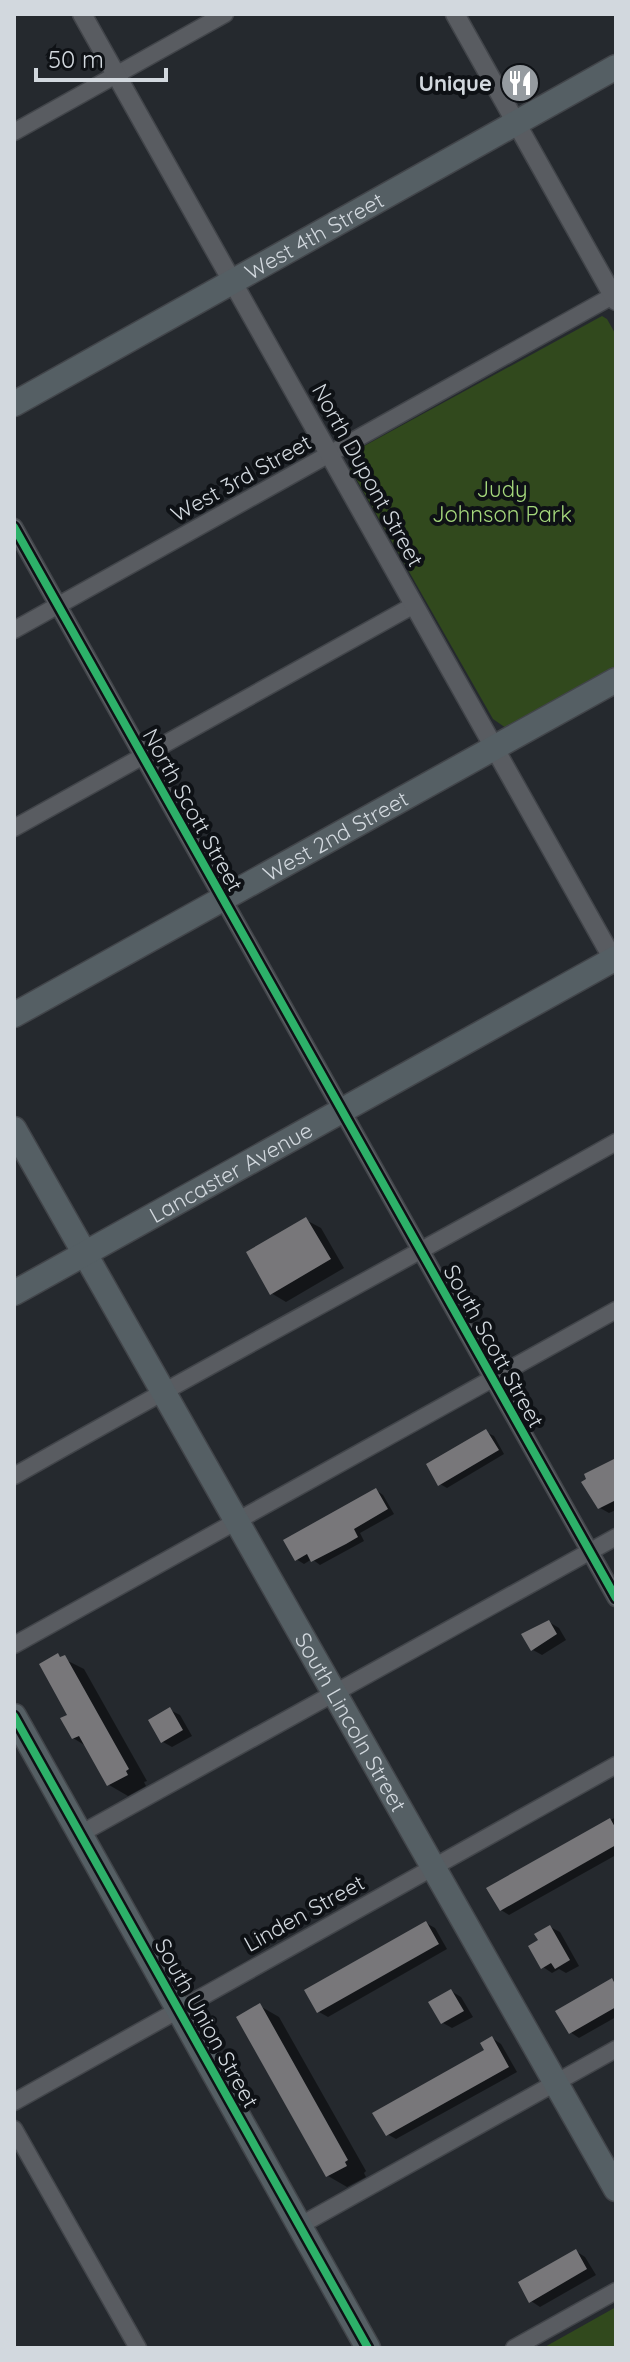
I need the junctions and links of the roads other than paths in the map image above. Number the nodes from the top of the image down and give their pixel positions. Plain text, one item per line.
1 (82, 14) edge
2 (225, 14) edge
3 (455, 14) edge
4 (616, 67) edge
5 (116, 75) junction
6 (516, 123) junction
7 (14, 132) edge
8 (232, 282) junction
9 (615, 297) edge
10 (14, 404) edge
11 (329, 454) junction
12 (14, 527) edge
13 (414, 605) junction
14 (58, 606) junction
15 (14, 630) edge
16 (616, 680) edge
17 (494, 748) junction
18 (143, 756) junction
19 (14, 828) edge
20 (223, 899) junction
21 (615, 961) edge
22 (14, 1015) edge
23 (341, 1111) junction
24 (14, 1129) edge
25 (616, 1142) edge
26 (421, 1252) junction
27 (83, 1254) junction
28 (14, 1293) edge
29 (616, 1310) edge
30 (493, 1379) junction
31 (162, 1391) junction
32 (14, 1476) edge
33 (236, 1522) junction
34 (616, 1537) edge
35 (590, 1552) junction
36 (616, 1598) edge
37 (14, 1645) edge
38 (334, 1693) junction
39 (14, 1716) edge
40 (616, 1765) edge
41 (80, 1834) junction
42 (432, 1867) junction
43 (178, 2008) junction
44 (616, 2049) edge
45 (556, 2083) junction
46 (14, 2102) edge
47 (14, 2129) edge
48 (616, 2189) edge
49 (299, 2226) junction
50 (616, 2291) edge
51 (138, 2348) edge
52 (368, 2348) edge
53 (514, 2348) edge

1 - 5 street, North Dupont Street
2 - 5 street
3 - 6 street
4 - 6 main road, West 4th Street
5 - 7 street
5 - 8 street, North Dupont Street
6 - 8 main road, West 4th Street
6 - 9 street
8 - 10 main road, West 4th Street
8 - 11 street, North Dupont Street
9 - 11 street, West 3rd Street
11 - 13 street, North Dupont Street
11 - 14 street, West 3rd Street
12 - 14 street, North Scott Street
13 - 17 street, North Dupont Street
13 - 18 street
14 - 15 street, West 3rd Street
14 - 18 street, North Scott Street
16 - 17 main road, West 2nd Street
17 - 20 main road, West 2nd Street
17 - 21 street, North Dupont Street
18 - 19 street
18 - 20 street, North Scott Street
20 - 22 main road, West 2nd Street
20 - 23 street, North Scott Street
21 - 23 main road, Lancaster Avenue
23 - 26 street, South Scott Street
23 - 27 main road, Lancaster Avenue
24 - 27 main road, South Lincoln Street
25 - 26 street
26 - 30 street, South Scott Street
26 - 31 street
27 - 28 main road, Lancaster Avenue
27 - 31 main road, South Lincoln Street
29 - 30 street
30 - 33 street
30 - 35 street, South Scott Street
31 - 32 street
31 - 33 main road, South Lincoln Street
33 - 37 street
33 - 38 main road, South Lincoln Street
34 - 35 street
35 - 36 street, South Scott Street
35 - 38 street
38 - 41 street
38 - 42 main road, South Lincoln Street
39 - 41 main road, South Union Street
40 - 42 street, Linden Street
41 - 43 main road, South Union Street
42 - 43 street, Linden Street
42 - 45 main road, South Lincoln Street
43 - 46 street, Linden Street
43 - 49 main road, South Union Street
44 - 45 street
45 - 48 main road, South Lincoln Street
45 - 49 street
47 - 51 street
49 - 52 main road, South Union Street
50 - 53 street

